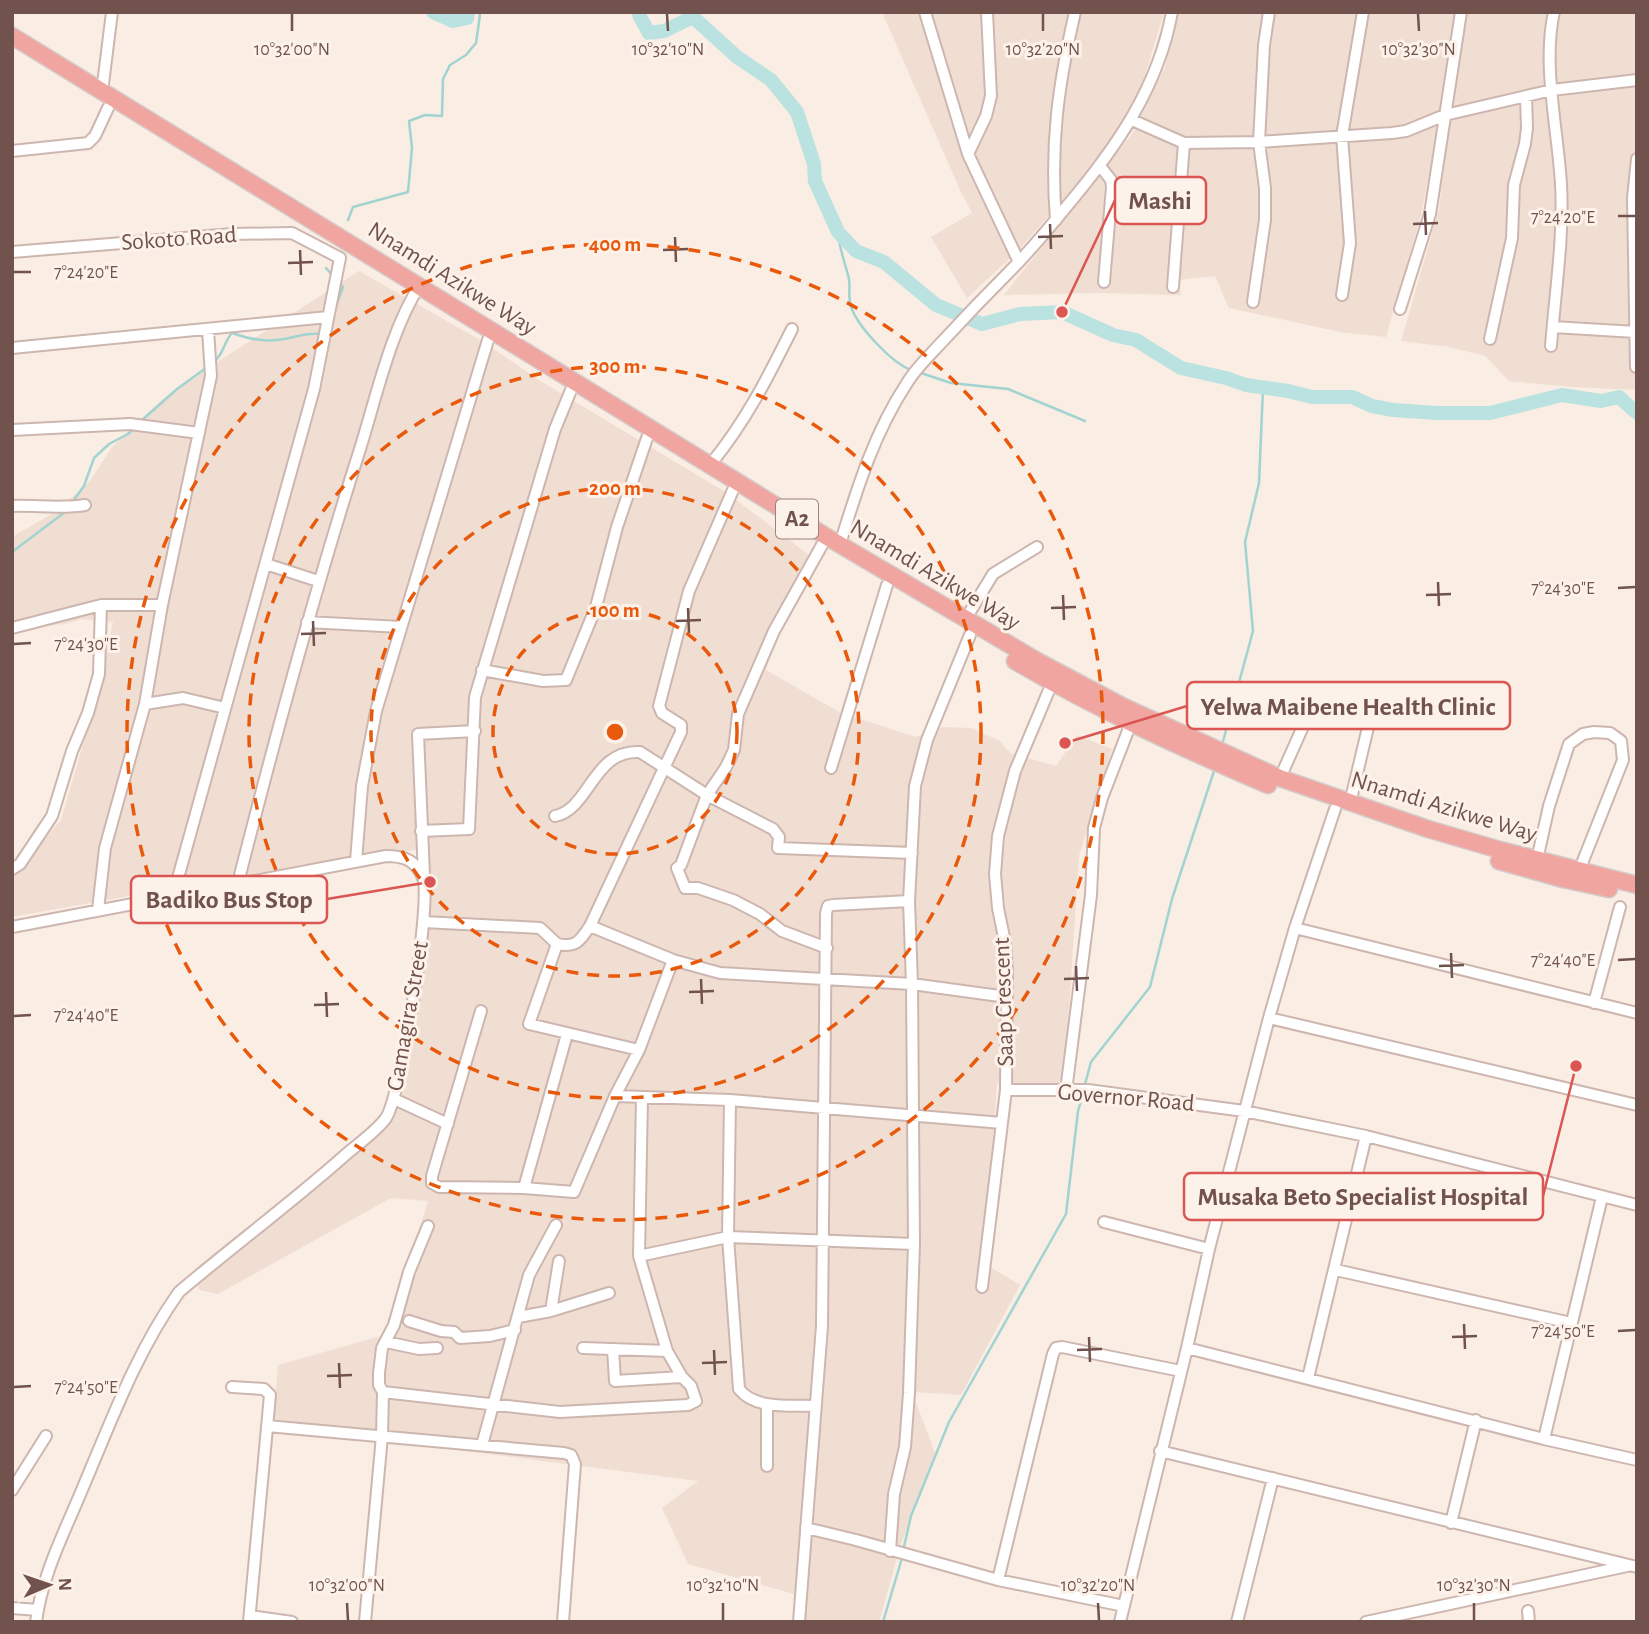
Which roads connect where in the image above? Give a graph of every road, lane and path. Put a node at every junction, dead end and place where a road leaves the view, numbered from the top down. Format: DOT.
graph roads {
  1 [pos="112,12"];
  2 [pos="925,12"];
  3 [pos="987,12"];
  4 [pos="1075,12"];
  5 [pos="1172,12"];
  6 [pos="1269,12"];
  7 [pos="1363,12"];
  8 [pos="1461,12"];
  9 [pos="1555,12"];
  10 [pos="12,36"];
  11 [pos="12,49"];
  12 [pos="1637,80"];
  13 [pos="1552,90"];
  14 [pos="102,92"];
  15 [pos="1526,96"];
  16 [pos="108,108"];
  17 [pos="1445,115"];
  18 [pos="1132,120"];
  19 [pos="1342,136"];
  20 [pos="1259,142"];
  21 [pos="1184,143"];
  22 [pos="12,151"];
  23 [pos="968,154"];
  24 [pos="1637,159"];
  25 [pos="1100,166"];
  26 [pos="1635,198"];
  27 [pos="1056,220"];
  28 [pos="12,251"];
  29 [pos="1635,251"];
  30 [pos="1019,262"];
  31 [pos="1104,282"];
  32 [pos="1173,287"];
  33 [pos="417,290"];
  34 [pos="1342,295"];
  35 [pos="1636,299"];
  36 [pos="1253,302"];
  37 [pos="1400,309"];
  38 [pos="328,317"];
  39 [pos="1553,327"];
  40 [pos="208,329"];
  41 [pos="792,329"];
  42 [pos="1636,332"];
  43 [pos="1490,339"];
  44 [pos="488,340"];
  45 [pos="1551,346"];
  46 [pos="12,348"];
  47 [pos="1636,367"];
  48 [pos="571,390"];
  49 [pos="12,430"];
  50 [pos="199,433"];
  51 [pos="647,438"];
  52 [pos="710,465"];
  53 [pos="733,490"];
  54 [pos="85,505"];
  55 [pos="12,506"];
  56 [pos="840,544"];
  57 [pos="822,545"];
  58 [pos="1037,547"];
  59 [pos="266,564"];
  60 [pos="318,581"];
  61 [pos="887,585"];
  62 [pos="101,605"];
  63 [pos="162,605"];
  64 [pos="307,622"];
  65 [pos="401,627"];
  66 [pos="967,627"];
  67 [pos="12,628"];
  68 [pos="482,670"];
  69 [pos="1052,683"];
  70 [pos="1317,695"];
  71 [pos="145,704"];
  72 [pos="225,708"];
  73 [pos="1370,719"];
  74 [pos="1131,723"];
  75 [pos="475,731"];
  76 [pos="663,767"];
  77 [pos="831,768"];
  78 [pos="1280,778"];
  79 [pos="707,795"];
  80 [pos="1341,804"];
  81 [pos="555,816"];
  82 [pos="421,831"];
  83 [pos="912,853"];
  84 [pos="1537,860"];
  85 [pos="356,861"];
  86 [pos="12,869"];
  87 [pos="1579,871"];
  88 [pos="239,883"];
  89 [pos="425,885"];
  90 [pos="1637,885"];
  91 [pos="1637,895"];
  92 [pos="173,896"];
  93 [pos="909,901"];
  94 [pos="1620,907"];
  95 [pos="98,910"];
  96 [pos="424,922"];
  97 [pos="590,926"];
  98 [pos="12,927"];
  99 [pos="1295,928"];
  100 [pos="557,944"];
  101 [pos="827,948"];
  102 [pos="673,960"];
  103 [pos="825,979"];
  104 [pos="912,984"];
  105 [pos="1007,997"];
  106 [pos="1594,1003"];
  107 [pos="481,1011"];
  108 [pos="1637,1013"];
  109 [pos="1269,1018"];
  110 [pos="567,1034"];
  111 [pos="639,1050"];
  112 [pos="1006,1090"];
  113 [pos="1077,1090"];
  114 [pos="615,1096"];
  115 [pos="394,1098"];
  116 [pos="642,1098"];
  117 [pos="730,1100"];
  118 [pos="1637,1105"];
  119 [pos="822,1108"];
  120 [pos="1244,1111"];
  121 [pos="912,1115"];
  122 [pos="448,1124"];
  123 [pos="1002,1124"];
  124 [pos="1366,1136"];
  125 [pos="524,1188"];
  126 [pos="1602,1197"];
  127 [pos="1637,1205"];
  128 [pos="1104,1222"];
  129 [pos="556,1225"];
  130 [pos="428,1226"];
  131 [pos="728,1237"];
  132 [pos="822,1239"];
  133 [pos="914,1244"];
  134 [pos="1209,1248"];
  135 [pos="639,1256"];
  136 [pos="559,1261"];
  137 [pos="1336,1270"];
  138 [pos="982,1287"];
  139 [pos="609,1293"];
  140 [pos="551,1311"];
  141 [pos="518,1317"];
  142 [pos="409,1321"];
  143 [pos="1571,1323"];
  144 [pos="514,1330"];
  145 [pos="386,1342"];
  146 [pos="437,1348"];
  147 [pos="583,1348"];
  148 [pos="1187,1348"];
  149 [pos="614,1349"];
  150 [pos="667,1351"];
  151 [pos="1181,1371"];
  152 [pos="682,1377"];
  153 [pos="1308,1378"];
  154 [pos="232,1387"];
  155 [pos="383,1392"];
  156 [pos="493,1404"];
  157 [pos="767,1404"];
  158 [pos="815,1406"];
  159 [pos="1476,1420"];
  160 [pos="267,1426"];
  161 [pos="46,1436"];
  162 [pos="382,1436"];
  163 [pos="1544,1439"];
  164 [pos="482,1445"];
  165 [pos="1160,1451"];
  166 [pos="1636,1456"];
  167 [pos="767,1466"];
  168 [pos="1273,1478"];
  169 [pos="12,1490"];
  170 [pos="1451,1522"];
  171 [pos="806,1528"];
  172 [pos="897,1552"];
  173 [pos="1633,1567"];
  174 [pos="998,1580"];
  175 [pos="1124,1606"];
  176 [pos="12,1608"];
  177 [pos="37,1616"];
  178 [pos="250,1619"];
  179 [pos="292,1622"];
  180 [pos="365,1622"];
  181 [pos="563,1622"];
  182 [pos="800,1622"];
  183 [pos="1120,1622"];
  184 [pos="1237,1622"];
  185 [pos="1366,1622"];
  1 -- 14 [label="street"];
  2 -- 23 [label="street"];
  3 -- 23 [label="street"];
  4 -- 27 [label="street"];
  5 -- 18 [label="street"];
  6 -- 20 [label="street"];
  7 -- 19 [label="street"];
  8 -- 17 [label="street"];
  9 -- 13 [label="street"];
  10 -- 14 [label="highway, Nnamdi Azikwe Way / A2"];
  11 -- 16 [label="highway, Nnamdi Azikwe Way / A2"];
  12 -- 13 [label="street"];
  13 -- 15 [label="street"];
  13 -- 39 [label="street"];
  14 -- 33 [label="highway, Nnamdi Azikwe Way / A2"];
  15 -- 17 [label="street"];
  15 -- 43 [label="street"];
  16 -- 22 [label="street"];
  16 -- 33 [label="highway, Nnamdi Azikwe Way / A2"];
  17 -- 19 [label="street"];
  17 -- 37 [label="street"];
  18 -- 21 [label="street"];
  18 -- 25 [label="street"];
  19 -- 20 [label="street"];
  19 -- 34 [label="street"];
  20 -- 21 [label="street"];
  20 -- 36 [label="street"];
  21 -- 32 [label="street"];
  23 -- 30 [label="street"];
  24 -- 26 [label="street"];
  25 -- 27 [label="street"];
  25 -- 31 [label="street"];
  26 -- 29 [label="street"];
  27 -- 30 [label="street"];
  28 -- 38 [label="street, Sokoto Road"];
  29 -- 35 [label="street"];
  30 -- 56 [label="street"];
  33 -- 44 [label="highway, Nnamdi Azikwe Way / A2"];
  33 -- 52 [label="highway, Nnamdi Azikwe Way / A2"];
  33 -- 60 [label="street"];
  35 -- 42 [label="street"];
  38 -- 40 [label="street"];
  38 -- 59 [label="street"];
  39 -- 42 [label="street"];
  39 -- 45 [label="street"];
  40 -- 46 [label="street"];
  40 -- 50 [label="street"];
  41 -- 52 [label="street"];
  42 -- 47 [label="street"];
  44 -- 48 [label="highway, Nnamdi Azikwe Way / A2"];
  44 -- 65 [label="street"];
  48 -- 51 [label="highway, Nnamdi Azikwe Way / A2"];
  48 -- 68 [label="street"];
  49 -- 50 [label="street"];
  50 -- 63 [label="street"];
  51 -- 53 [label="highway, Nnamdi Azikwe Way / A2"];
  51 -- 68 [label="street"];
  52 -- 56 [label="highway, Nnamdi Azikwe Way / A2"];
  53 -- 57 [label="highway, Nnamdi Azikwe Way / A2"];
  53 -- 76 [label="street"];
  54 -- 55 [label="street"];
  56 -- 66 [label="highway, Nnamdi Azikwe Way / A2"];
  57 -- 61 [label="highway, Nnamdi Azikwe Way / A2"];
  57 -- 79 [label="street"];
  58 -- 66 [label="street"];
  59 -- 60 [label="street"];
  59 -- 72 [label="street"];
  60 -- 64 [label="street"];
  61 -- 66 [label="highway, Nnamdi Azikwe Way / A2"];
  61 -- 77 [label="street"];
  62 -- 63 [label="street"];
  62 -- 67 [label="street"];
  62 -- 86 [label="street"];
  63 -- 71 [label="street"];
  64 -- 65 [label="street"];
  64 -- 88 [label="street"];
  65 -- 85 [label="street"];
  66 -- 69 [label="highway, Nnamdi Azikwe Way / A2"];
  66 -- 78 [label="highway, Nnamdi Azikwe Way / A2"];
  66 -- 83 [label="street"];
  68 -- 75 [label="street"];
  69 -- 74 [label="highway, Nnamdi Azikwe Way / A2"];
  69 -- 105 [label="street, Saap Crescent"];
  70 -- 78 [label="street"];
  71 -- 72 [label="street"];
  71 -- 95 [label="street"];
  72 -- 92 [label="street"];
  73 -- 80 [label="street"];
  74 -- 80 [label="highway, Nnamdi Azikwe Way / A2"];
  74 -- 113 [label="street"];
  75 -- 82 [label="street"];
  75 -- 82 [label="street, Gamagira Street"];
  76 -- 79 [label="street"];
  76 -- 81 [label="street"];
  76 -- 97 [label="street"];
  78 -- 80 [label="highway, Nnamdi Azikwe Way / A2"];
  79 -- 83 [label="street"];
  79 -- 101 [label="street"];
  80 -- 84 [label="highway, Nnamdi Azikwe Way / A2"];
  80 -- 91 [label="highway, Nnamdi Azikwe Way / A2"];
  80 -- 99 [label="street"];
  82 -- 89 [label="street, Gamagira Street"];
  83 -- 93 [label="street"];
  84 -- 87 [label="highway, Nnamdi Azikwe Way / A2"];
  84 -- 87 [label="street"];
  85 -- 88 [label="street"];
  85 -- 89 [label="street"];
  87 -- 90 [label="highway, Nnamdi Azikwe Way / A2"];
  88 -- 92 [label="street"];
  89 -- 96 [label="street, Gamagira Street"];
  92 -- 95 [label="street"];
  93 -- 101 [label="street"];
  93 -- 104 [label="street"];
  94 -- 106 [label="street"];
  95 -- 98 [label="street"];
  96 -- 100 [label="street"];
  96 -- 115 [label="street, Gamagira Street"];
  97 -- 100 [label="street"];
  97 -- 102 [label="street"];
  99 -- 106 [label="street"];
  99 -- 109 [label="street"];
  100 -- 110 [label="street"];
  101 -- 103 [label="street"];
  102 -- 103 [label="street"];
  102 -- 111 [label="street"];
  103 -- 104 [label="street"];
  103 -- 119 [label="street"];
  104 -- 105 [label="street"];
  104 -- 121 [label="street"];
  105 -- 112 [label="street, Saap Crescent"];
  106 -- 108 [label="street"];
  107 -- 122 [label="street"];
  109 -- 118 [label="street"];
  109 -- 120 [label="street"];
  110 -- 111 [label="street"];
  110 -- 125 [label="street"];
  111 -- 114 [label="street"];
  112 -- 113 [label="street, Governor Road"];
  112 -- 123 [label="street, Saap Crescent"];
  113 -- 120 [label="street, Governor Road"];
  114 -- 116 [label="street"];
  114 -- 125 [label="street"];
  115 -- 122 [label="street"];
  115 -- 177 [label="street, Gamagira Street"];
  116 -- 117 [label="street"];
  116 -- 135 [label="street"];
  117 -- 119 [label="street"];
  117 -- 131 [label="street"];
  119 -- 121 [label="street"];
  119 -- 132 [label="street"];
  120 -- 124 [label="street, Governor Road"];
  120 -- 134 [label="street"];
  121 -- 123 [label="street"];
  121 -- 133 [label="street"];
  122 -- 125 [label="street"];
  123 -- 138 [label="street, Saap Crescent"];
  124 -- 126 [label="street, Governor Road"];
  124 -- 137 [label="street"];
  126 -- 127 [label="street, Governor Road"];
  126 -- 143 [label="street"];
  128 -- 134 [label="street"];
  129 -- 141 [label="street"];
  130 -- 145 [label="street"];
  131 -- 132 [label="street"];
  131 -- 135 [label="street"];
  131 -- 157 [label="street"];
  132 -- 133 [label="street"];
  132 -- 158 [label="street"];
  133 -- 172 [label="street"];
  134 -- 148 [label="street"];
  135 -- 150 [label="street"];
  136 -- 140 [label="street"];
  137 -- 143 [label="street"];
  137 -- 153 [label="street"];
  139 -- 140 [label="street"];
  140 -- 141 [label="street"];
  141 -- 144 [label="street"];
  142 -- 144 [label="street"];
  143 -- 163 [label="street"];
  144 -- 156 [label="street"];
  145 -- 146 [label="street"];
  145 -- 155 [label="street"];
  147 -- 149 [label="street"];
  148 -- 151 [label="street"];
  148 -- 153 [label="street"];
  149 -- 150 [label="street"];
  149 -- 152 [label="street"];
  150 -- 152 [label="street"];
  151 -- 165 [label="street"];
  151 -- 174 [label="street"];
  152 -- 156 [label="street"];
  153 -- 159 [label="street"];
  154 -- 160 [label="street"];
  155 -- 156 [label="street"];
  155 -- 162 [label="street"];
  156 -- 164 [label="street"];
  157 -- 158 [label="street"];
  157 -- 167 [label="street"];
  158 -- 171 [label="street"];
  159 -- 163 [label="street"];
  159 -- 170 [label="street"];
  160 -- 162 [label="street"];
  160 -- 178 [label="street"];
  161 -- 169 [label="street"];
  162 -- 164 [label="street"];
  162 -- 180 [label="street"];
  163 -- 166 [label="street"];
  164 -- 181 [label="street"];
  165 -- 168 [label="street"];
  165 -- 175 [label="street"];
  168 -- 170 [label="street"];
  168 -- 184 [label="street"];
  170 -- 173 [label="street"];
  171 -- 172 [label="street"];
  171 -- 182 [label="street"];
  172 -- 174 [label="street"];
  173 -- 185 [label="street"];
  174 -- 175 [label="street"];
  175 -- 183 [label="street"];
  176 -- 177 [label="street"];
  178 -- 179 [label="street"];
}
